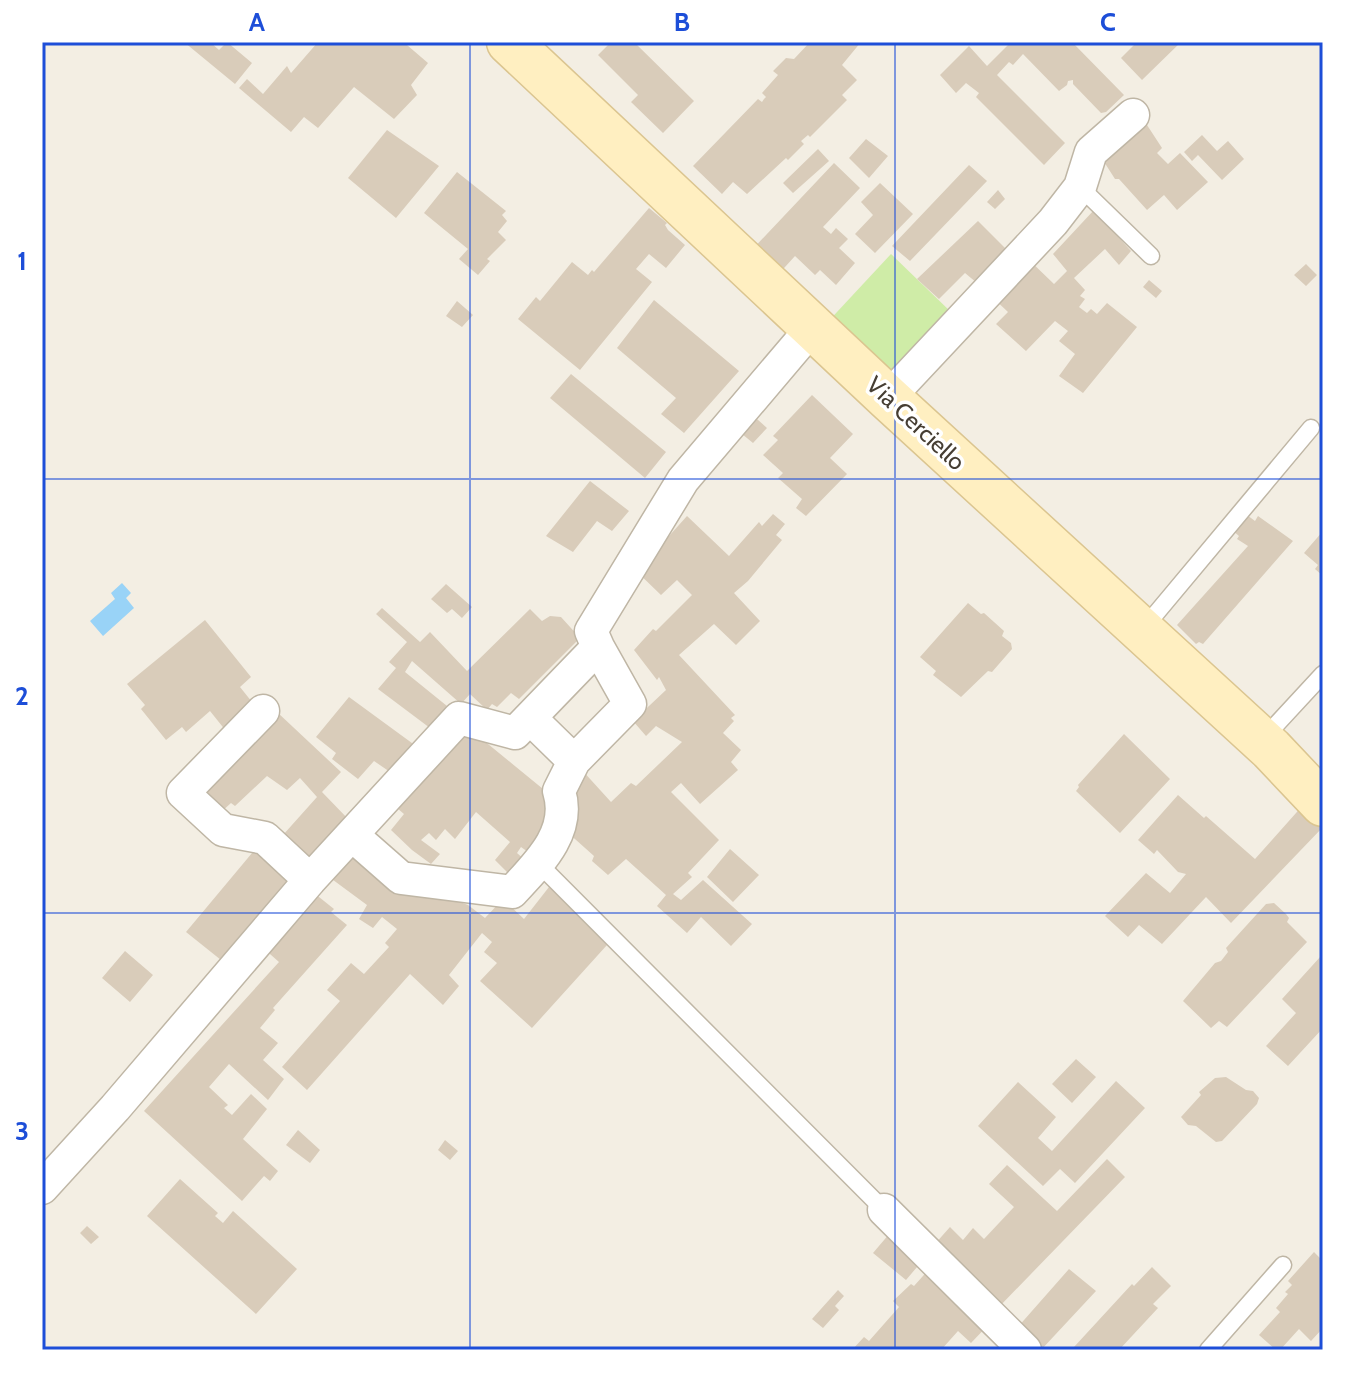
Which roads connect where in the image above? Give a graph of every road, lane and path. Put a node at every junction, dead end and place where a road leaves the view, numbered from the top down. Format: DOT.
graph roads {
  1 [pos="509,42"];
  2 [pos="1133,115"];
  3 [pos="1080,187"];
  4 [pos="1151,256"];
  5 [pos="812,328"];
  6 [pos="888,398"];
  7 [pos="1311,428"];
  8 [pos="1142,631"];
  9 [pos="598,647"];
  10 [pos="1323,674"];
  11 [pos="263,711"];
  12 [pos="530,718"];
  13 [pos="1261,741"];
  14 [pos="574,761"];
  15 [pos="1323,804"];
  16 [pos="352,835"];
  17 [pos="539,864"];
  18 [pos="310,880"];
  19 [pos="42,1188"];
  20 [pos="884,1210"];
  21 [pos="1283,1265"];
  22 [pos="1025,1350"];
  23 [pos="1208,1350"];
  1 -- 5 [label="street, Via Cerciello"];
  2 -- 3 [label="street"];
  3 -- 4 [label="lane"];
  3 -- 6 [label="street"];
  5 -- 6 [label="street, Via Cerciello"];
  5 -- 9 [label="street"];
  6 -- 8 [label="street, Via Cerciello"];
  7 -- 8 [label="lane"];
  8 -- 13 [label="street, Via Cerciello"];
  9 -- 12 [label="street"];
  9 -- 14 [label="street"];
  10 -- 13 [label="lane"];
  11 -- 18 [label="street"];
  12 -- 14 [label="street"];
  12 -- 16 [label="street"];
  13 -- 15 [label="street, Via Cerciello"];
  14 -- 17 [label="street"];
  16 -- 17 [label="street"];
  16 -- 18 [label="street"];
  17 -- 20 [label="lane"];
  18 -- 19 [label="street"];
  20 -- 22 [label="street"];
  21 -- 23 [label="lane"];
}
